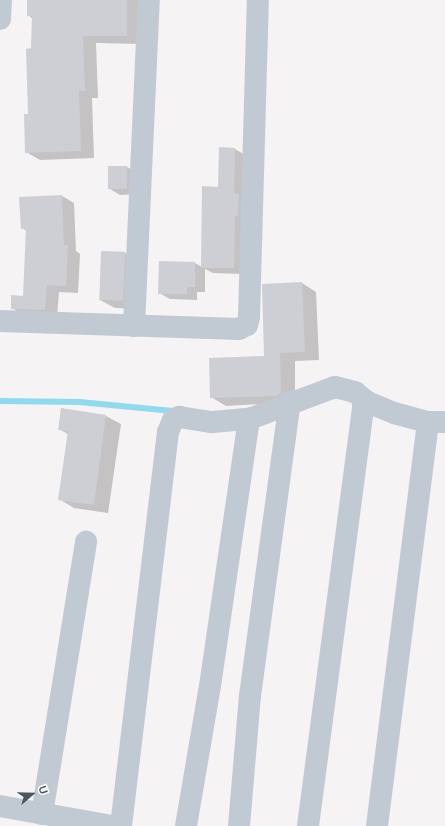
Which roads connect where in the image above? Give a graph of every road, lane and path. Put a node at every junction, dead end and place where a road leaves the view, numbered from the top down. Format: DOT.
graph roads {
  1 [pos="1,0"];
  2 [pos="149,0"];
  3 [pos="258,0"];
  4 [pos="0,19"];
  5 [pos="0,321"];
  6 [pos="134,326"];
  7 [pos="290,402"];
  8 [pos="367,402"];
  9 [pos="249,419"];
  10 [pos="436,422"];
  11 [pos="86,542"];
  12 [pos="0,806"];
  13 [pos="51,819"];
  14 [pos="112,826"];
  15 [pos="121,826"];
  16 [pos="186,826"];
  17 [pos="239,826"];
  18 [pos="308,826"];
  19 [pos="377,826"];
  1 -- 4 [label="street"];
  2 -- 6 [label="street"];
  3 -- 6 [label="street"];
  5 -- 6 [label="street"];
  7 -- 8 [label="street"];
  7 -- 9 [label="street"];
  7 -- 17 [label="street"];
  8 -- 10 [label="street"];
  8 -- 18 [label="street"];
  9 -- 15 [label="street"];
  9 -- 16 [label="street"];
  10 -- 19 [label="street"];
  11 -- 13 [label="street"];
  12 -- 13 [label="street"];
  13 -- 14 [label="street"];
}
